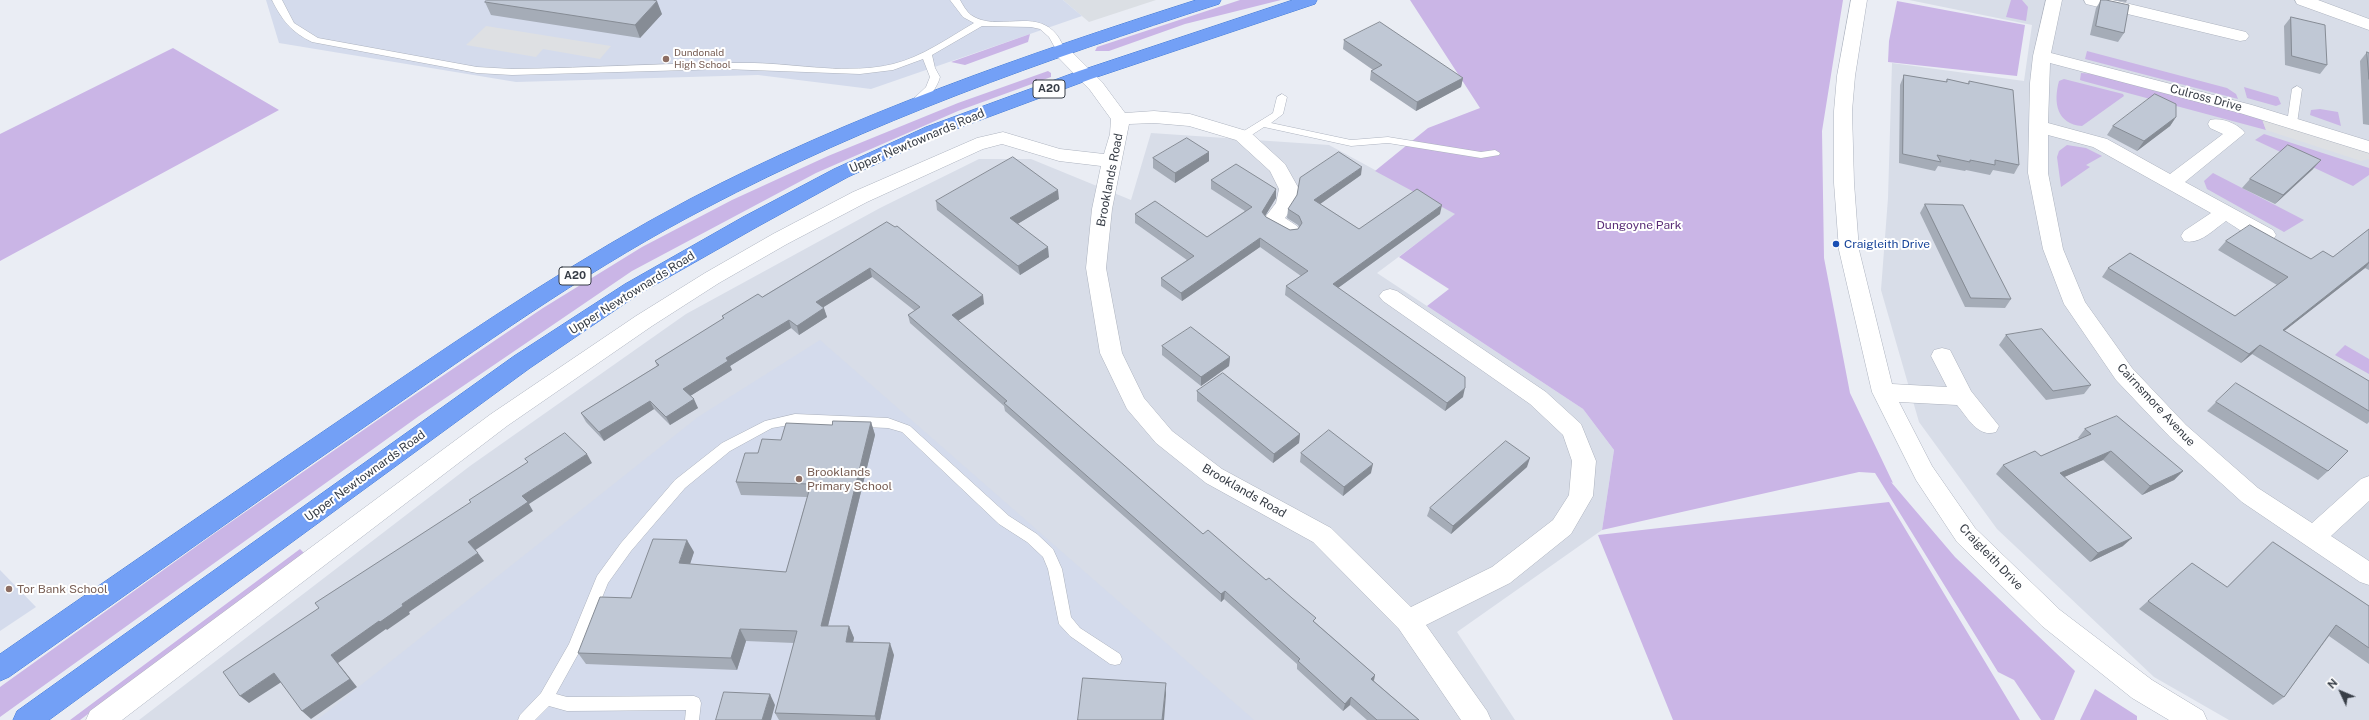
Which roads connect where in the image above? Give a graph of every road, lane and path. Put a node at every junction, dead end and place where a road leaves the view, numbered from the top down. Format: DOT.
graph roads {
  1 [pos="277,0"];
  2 [pos="955,0"];
  3 [pos="1213,0"];
  4 [pos="1309,0"];
  5 [pos="1859,0"];
  6 [pos="2054,0"];
  7 [pos="2092,0"];
  8 [pos="2303,0"];
  9 [pos="981,23"];
  10 [pos="2368,23"];
  11 [pos="2240,36"];
  12 [pos="1061,51"];
  13 [pos="927,55"];
  14 [pos="2042,56"];
  15 [pos="1085,75"];
  16 [pos="2297,89"];
  17 [pos="1282,97"];
  18 [pos="909,107"];
  19 [pos="1120,119"];
  20 [pos="2292,123"];
  21 [pos="1264,124"];
  22 [pos="2217,124"];
  23 [pos="2038,126"];
  24 [pos="1243,136"];
  25 [pos="2369,147"];
  26 [pos="1495,153"];
  27 [pos="1111,161"];
  28 [pos="2170,183"];
  29 [pos="2224,212"];
  30 [pos="1290,231"];
  31 [pos="2266,235"];
  32 [pos="2191,236"];
  33 [pos="1390,296"];
  34 [pos="1942,356"];
  35 [pos="1883,392"];
  36 [pos="1963,397"];
  37 [pos="1988,426"];
  38 [pos="2369,486"];
  39 [pos="2312,538"];
  40 [pos="2369,574"];
  41 [pos="1408,621"];
  42 [pos="1115,659"];
  43 [pos="0,669"];
  44 [pos="546,698"];
  45 [pos="27,720"];
  46 [pos="100,720"];
  47 [pos="525,720"];
  48 [pos="692,720"];
  49 [pos="1478,720"];
  50 [pos="2193,720"];
  1 -- 13 [label="lane"];
  2 -- 9 [label="lane"];
  3 -- 12 [label="highway, A20"];
  4 -- 15 [label="highway, Upper Newtownards Road / A20"];
  5 -- 35 [label="street, Craigleith Drive"];
  6 -- 14 [label="street, Cairnsmore Avenue"];
  7 -- 11 [label="street"];
  8 -- 10 [label="street"];
  9 -- 12 [label="lane"];
  9 -- 13 [label="lane"];
  12 -- 15 [label="street, Brooklands Road"];
  12 -- 18 [label="highway, A20"];
  13 -- 18 [label="lane"];
  14 -- 20 [label="street, Culross Drive"];
  14 -- 23 [label="street, Cairnsmore Avenue"];
  15 -- 19 [label="street, Brooklands Road"];
  15 -- 45 [label="highway, Upper Newtownards Road / A20"];
  16 -- 20 [label="lane"];
  17 -- 21 [label="lane"];
  18 -- 43 [label="highway, A20"];
  19 -- 24 [label="street"];
  19 -- 27 [label="street, Brooklands Road"];
  20 -- 25 [label="street, Culross Drive"];
  21 -- 24 [label="lane"];
  21 -- 26 [label="lane"];
  22 -- 28 [label="street"];
  23 -- 28 [label="street"];
  23 -- 39 [label="street, Cairnsmore Avenue"];
  24 -- 30 [label="street"];
  27 -- 41 [label="street, Brooklands Road"];
  27 -- 46 [label="street"];
  28 -- 29 [label="street"];
  29 -- 31 [label="street"];
  29 -- 32 [label="street"];
  33 -- 41 [label="street"];
  34 -- 36 [label="street"];
  35 -- 36 [label="street"];
  35 -- 50 [label="street, Craigleith Drive"];
  36 -- 37 [label="street"];
  38 -- 39 [label="street"];
  39 -- 40 [label="street, Cairnsmore Avenue"];
  41 -- 49 [label="street, Brooklands Road"];
  42 -- 44 [label="lane"];
  44 -- 47 [label="lane"];
  44 -- 48 [label="lane"];
}
